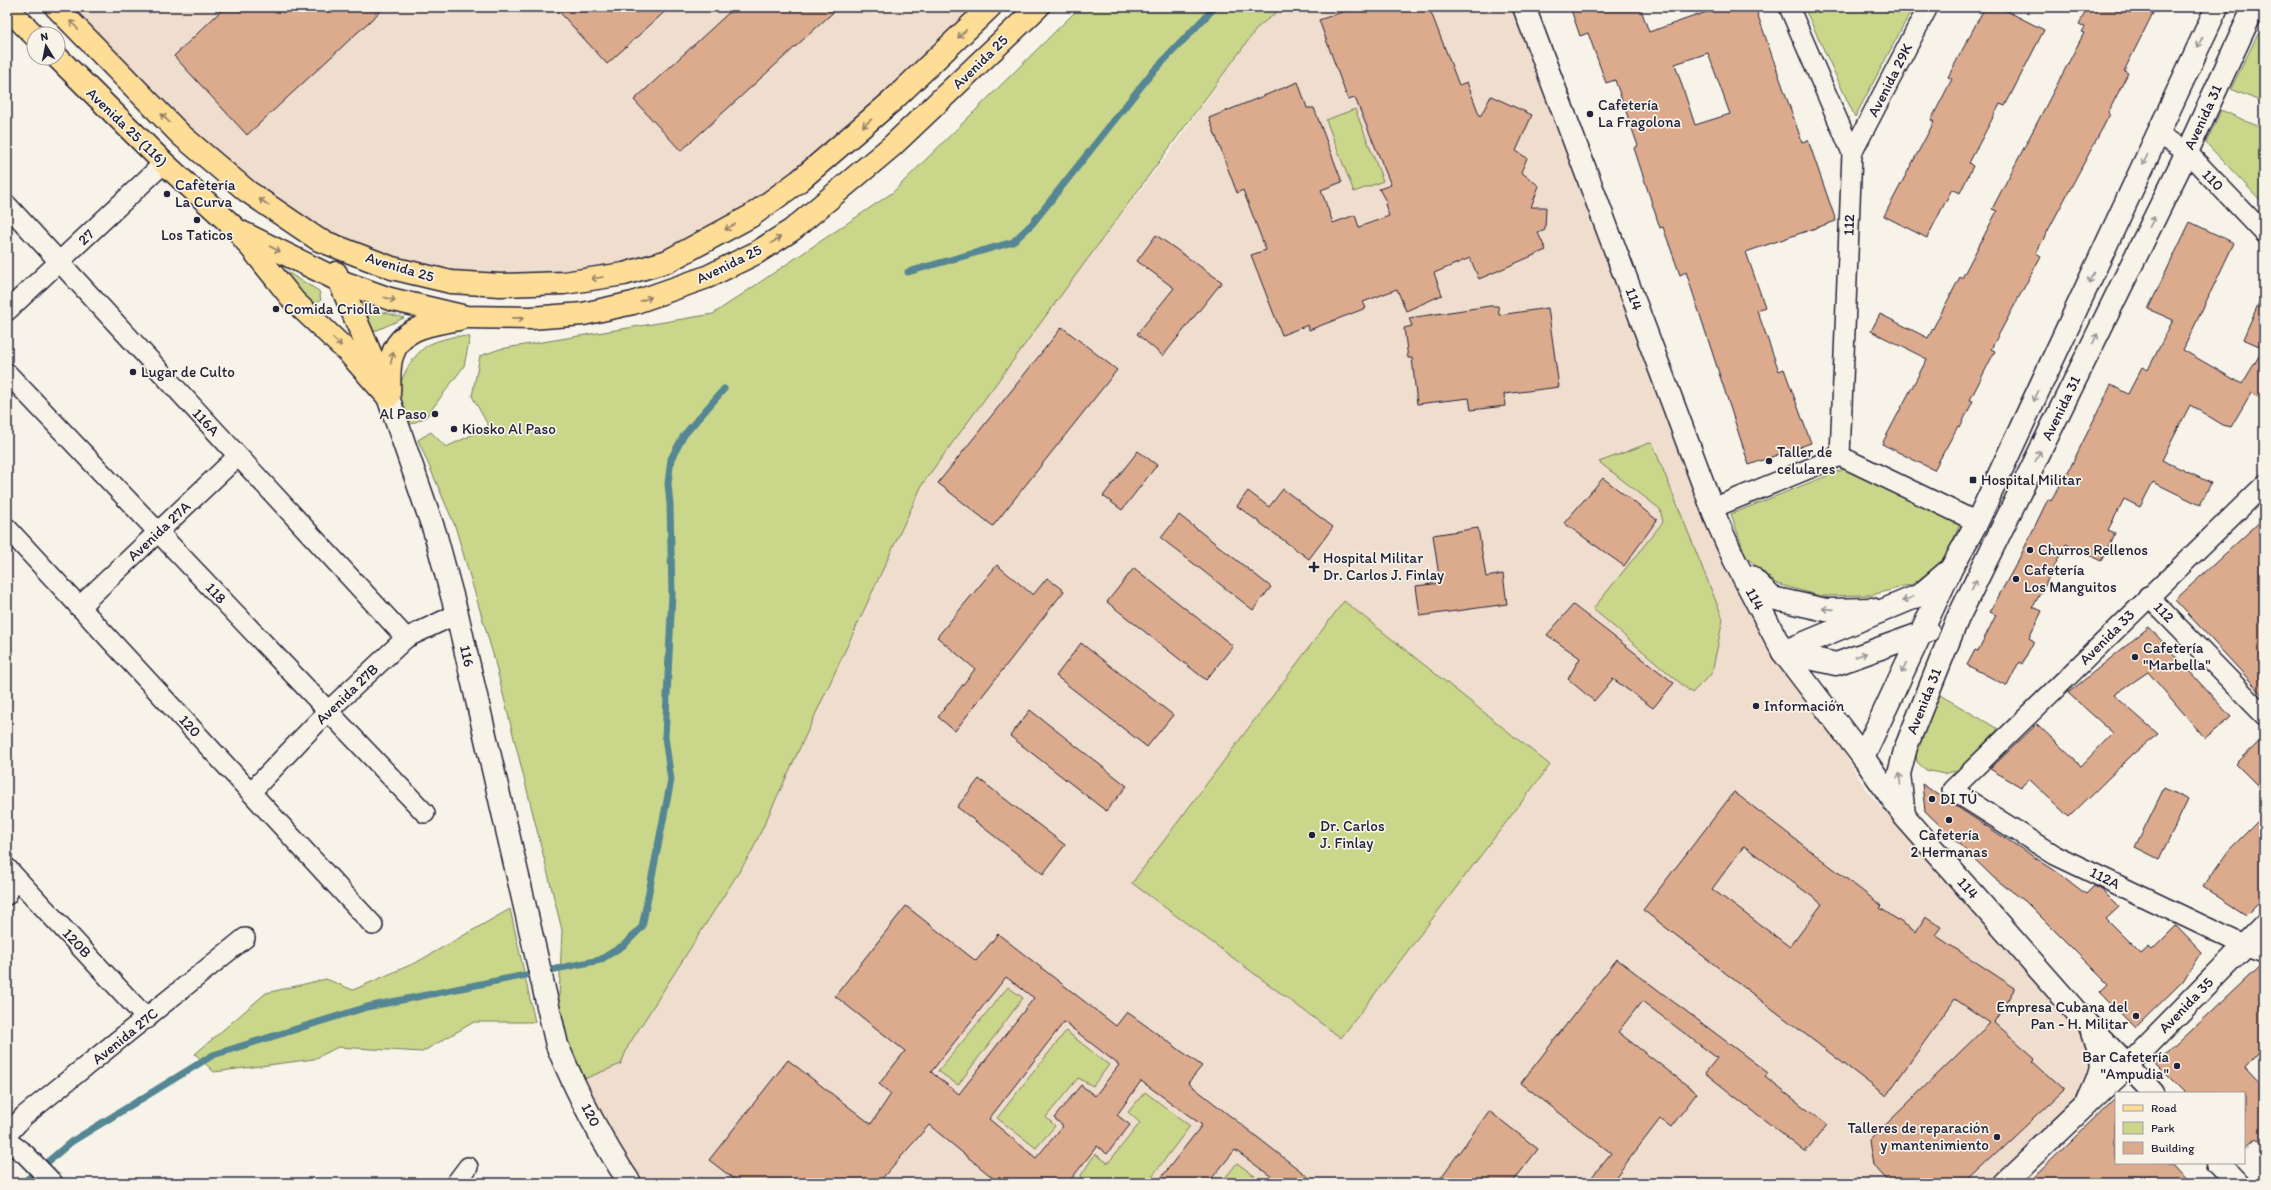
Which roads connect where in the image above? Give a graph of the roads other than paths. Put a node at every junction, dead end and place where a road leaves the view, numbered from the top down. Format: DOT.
graph roads {
  1 [pos="56,7"];
  2 [pos="990,7"];
  3 [pos="1038,7"];
  4 [pos="1524,7"];
  5 [pos="1789,7"];
  6 [pos="1928,7"];
  7 [pos="2217,7"];
  8 [pos="2254,7"];
  9 [pos="7,8"];
  10 [pos="26,27"];
  11 [pos="66,66"];
  12 [pos="2158,134"];
  13 [pos="2187,152"];
  14 [pos="1852,153"];
  15 [pos="164,163"];
  16 [pos="7,205"];
  17 [pos="237,230"];
  18 [pos="2264,233"];
  19 [pos="319,240"];
  20 [pos="59,262"];
  21 [pos="340,281"];
  22 [pos="348,302"];
  23 [pos="7,312"];
  24 [pos="311,317"];
  25 [pos="466,317"];
  26 [pos="7,373"];
  27 [pos="388,397"];
  28 [pos="238,456"];
  29 [pos="1840,456"];
  30 [pos="2264,484"];
  31 [pos="1713,508"];
  32 [pos="1977,522"];
  33 [pos="7,528"];
  34 [pos="159,532"];
  35 [pos="1734,559"];
  36 [pos="1951,569"];
  37 [pos="2148,596"];
  38 [pos="79,606"];
  39 [pos="1881,610"];
  40 [pos="457,614"];
  41 [pos="1957,620"];
  42 [pos="1920,634"];
  43 [pos="406,638"];
  44 [pos="1783,652"];
  45 [pos="1836,664"];
  46 [pos="1813,692"];
  47 [pos="328,711"];
  48 [pos="2264,715"];
  49 [pos="1863,757"];
  50 [pos="1952,790"];
  51 [pos="251,792"];
  52 [pos="425,813"];
  53 [pos="1905,817"];
  54 [pos="11,872"];
  55 [pos="7,895"];
  56 [pos="373,925"];
  57 [pos="2264,926"];
  58 [pos="244,938"];
  59 [pos="2254,949"];
  60 [pos="147,1019"];
  61 [pos="2088,1024"];
  62 [pos="557,1045"];
  63 [pos="2127,1066"];
  64 [pos="2152,1092"];
  65 [pos="2086,1104"];
  66 [pos="7,1135"];
  67 [pos="7,1141"];
  68 [pos="2220,1164"];
  69 [pos="468,1167"];
  70 [pos="53,1183"];
  71 [pos="456,1183"];
  72 [pos="630,1183"];
  73 [pos="2004,1183"];
  74 [pos="2238,1183"];
  19 -- 1 [label="main road, one-way"];
  2 -- 19 [label="main road, Avenida 25, one-way"];
  25 -- 3 [label="main road, Avenida 25, one-way"];
  4 -- 31 [label="main road, 114"];
  5 -- 14 [label="street, 112"];
  6 -- 14 [label="street, Avenida 29K"];
  7 -- 12 [label="main road, Avenida 31, one-way"];
  8 -- 13 [label="main road, Avenida 31"];
  9 -- 10 [label="main road"];
  11 -- 15 [label="main road, Avenida 25 (116)"];
  12 -- 13 [label="street, 110"];
  12 -- 32 [label="main road, Avenida 31, one-way"];
  13 -- 18 [label="street, 110"];
  41 -- 13 [label="main road, Avenida 31, one-way"];
  14 -- 29 [label="street, 112"];
  15 -- 17 [label="main road, Avenida 25 (116)"];
  15 -- 20 [label="street, 27"];
  16 -- 20 [label="street, 116A"];
  17 -- 21 [label="main road, Avenida 25 (116), one-way"];
  17 -- 24 [label="main road"];
  19 -- 21 [label="main road"];
  20 -- 23 [label="street, 27"];
  20 -- 28 [label="street, 116A"];
  21 -- 22 [label="main road"];
  21 -- 25 [label="main road, Avenida 25, one-way"];
  22 -- 24 [label="main road"];
  22 -- 27 [label="main road"];
  24 -- 27 [label="main road, one-way"];
  27 -- 25 [label="main road, one-way"];
  26 -- 34 [label="street, 118"];
  27 -- 40 [label="main road, 116"];
  28 -- 34 [label="street, Avenida 27A"];
  28 -- 43 [label="street, 116A"];
  29 -- 31 [label="street"];
  29 -- 32 [label="street"];
  30 -- 37 [label="street, Avenida 33"];
  31 -- 35 [label="main road, 114"];
  32 -- 36 [label="main road, Avenida 31"];
  33 -- 38 [label="street, 120"];
  34 -- 38 [label="street, Avenida 27A"];
  34 -- 47 [label="street, 118"];
  39 -- 35 [label="main road, one-way"];
  35 -- 44 [label="main road, 114"];
  36 -- 39 [label="main road, one-way"];
  36 -- 42 [label="main road, Avenida 31"];
  37 -- 48 [label="street, 112"];
  37 -- 50 [label="street, Avenida 33"];
  38 -- 51 [label="street, 120"];
  39 -- 44 [label="main road"];
  40 -- 43 [label="street, Avenida 27B"];
  40 -- 62 [label="main road, 116"];
  41 -- 42 [label="main road"];
  53 -- 41 [label="main road, Avenida 31, one-way"];
  45 -- 42 [label="main road, one-way"];
  42 -- 49 [label="main road, Avenida 31, one-way"];
  43 -- 47 [label="street, Avenida 27B"];
  44 -- 45 [label="main road"];
  44 -- 46 [label="main road, 114"];
  45 -- 46 [label="main road"];
  46 -- 49 [label="main road, 114"];
  47 -- 51 [label="street, Avenida 27B"];
  47 -- 52 [label="street, 118"];
  49 -- 53 [label="main road, 114"];
  50 -- 59 [label="street, 112A"];
  51 -- 56 [label="street, 120"];
  53 -- 61 [label="main road, 114"];
  54 -- 55 [label="street"];
  54 -- 60 [label="street, 120B"];
  57 -- 59 [label="main road, Avenida 35"];
  58 -- 60 [label="street, Avenida 27C"];
  59 -- 63 [label="main road, Avenida 35"];
  60 -- 66 [label="street, Avenida 27C"];
  61 -- 63 [label="main road, 114"];
  61 -- 65 [label="main road"];
  62 -- 72 [label="main road, 120"];
  63 -- 64 [label="main road, 114"];
  63 -- 65 [label="main road, Avenida 35"];
  65 -- 73 [label="main road, Avenida 35"];
  67 -- 70 [label="street"];
  68 -- 74 [label="main road"];
  69 -- 71 [label="street"];
}
